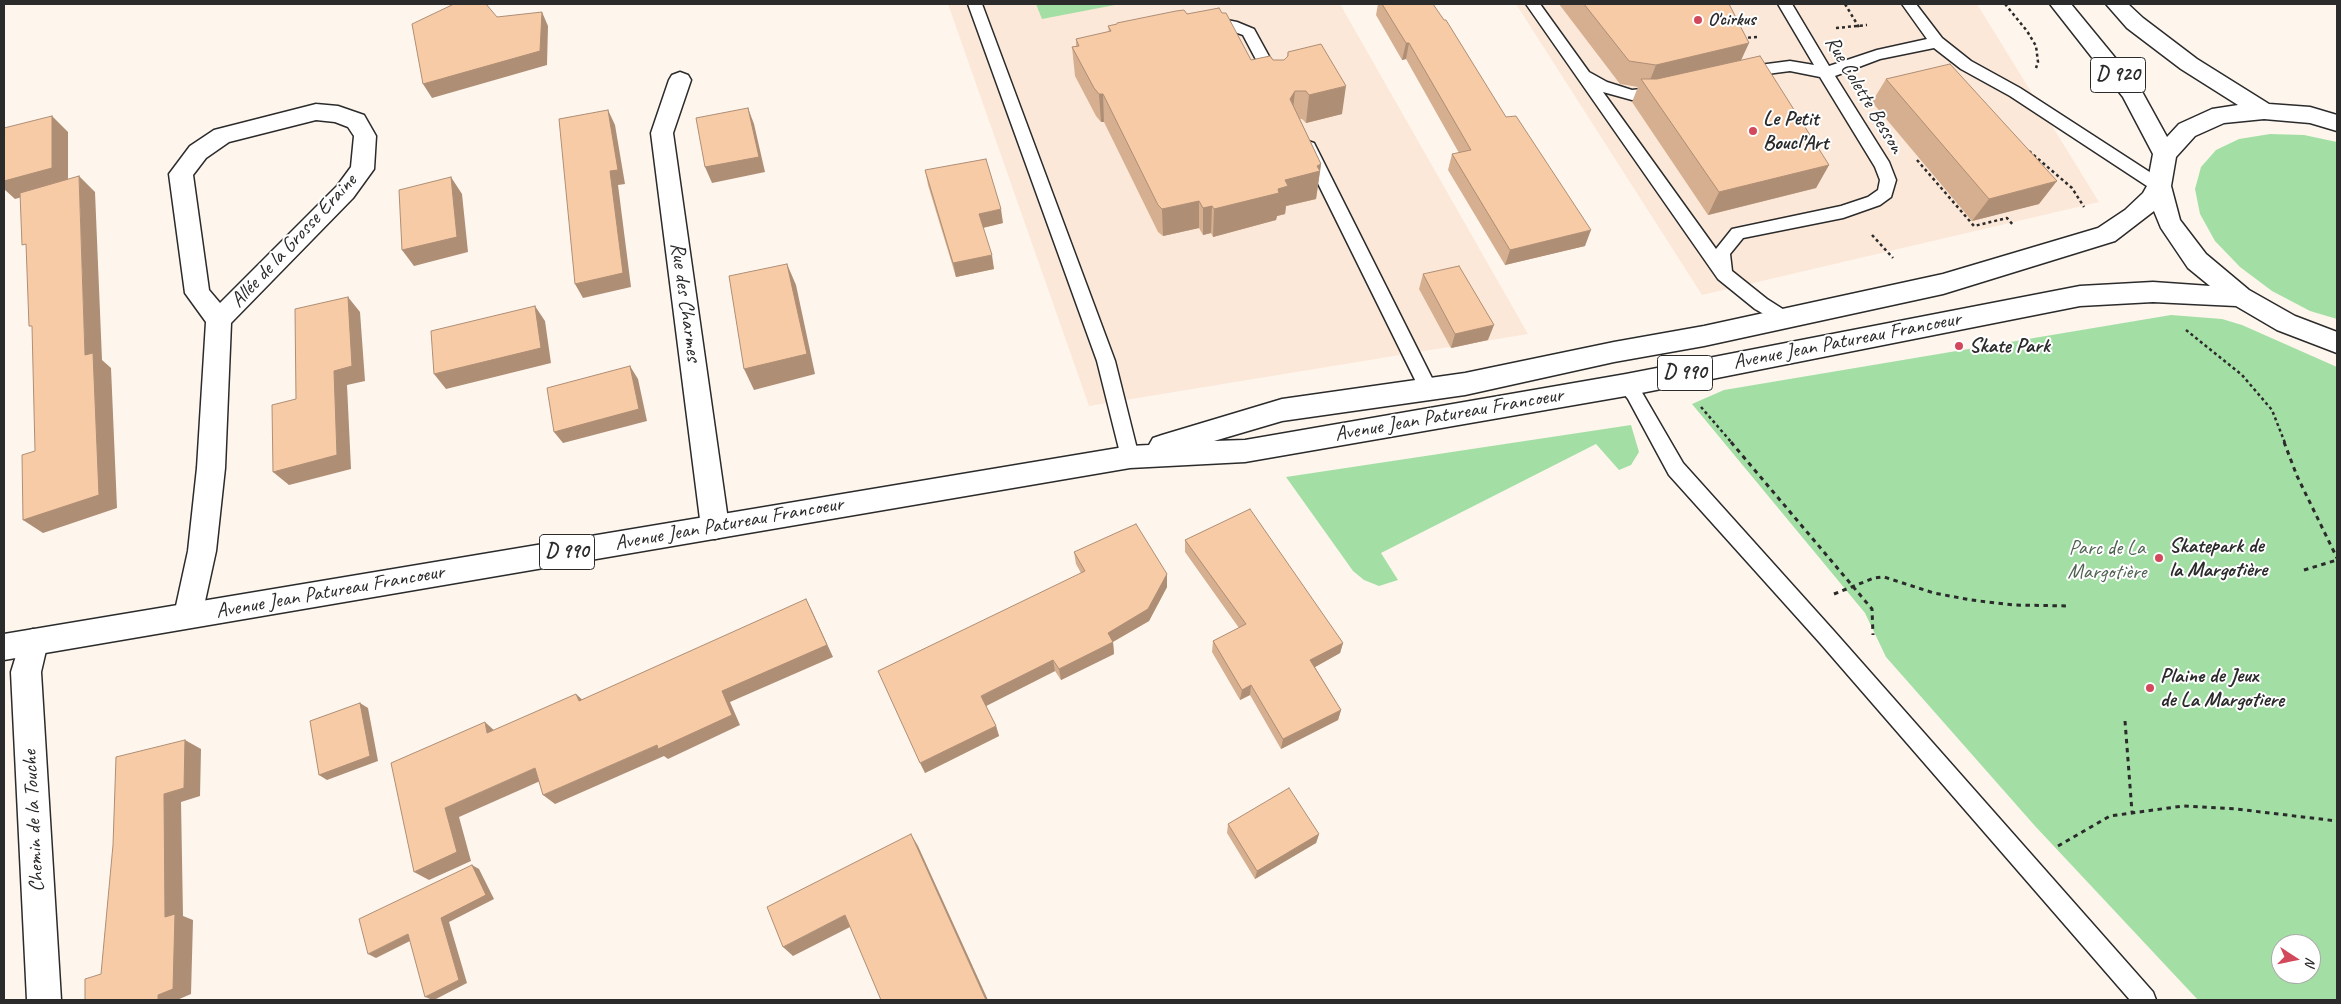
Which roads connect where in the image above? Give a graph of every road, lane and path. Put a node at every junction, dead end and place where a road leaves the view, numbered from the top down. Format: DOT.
graph roads {
  1 [pos="975,4"];
  2 [pos="1533,4"];
  3 [pos="1785,4"];
  4 [pos="1909,4"];
  5 [pos="2060,4"];
  6 [pos="2116,4"];
  7 [pos="1188,30"];
  8 [pos="1938,42"];
  9 [pos="1826,73"];
  10 [pos="1582,74"];
  11 [pos="1733,74"];
  12 [pos="680,80"];
  13 [pos="1276,83"];
  14 [pos="1676,88"];
  15 [pos="2264,110"];
  16 [pos="2337,123"];
  17 [pos="1302,134"];
  18 [pos="2165,154"];
  19 [pos="1915,158"];
  20 [pos="2159,186"];
  21 [pos="1843,212"];
  22 [pos="2017,229"];
  23 [pos="1895,260"];
  24 [pos="1724,274"];
  25 [pos="2240,297"];
  26 [pos="1783,318"];
  27 [pos="219,320"];
  28 [pos="2180,325"];
  29 [pos="2337,343"];
  30 [pos="1626,385"];
  31 [pos="1429,390"];
  32 [pos="1130,457"];
  33 [pos="715,527"];
  34 [pos="2337,559"];
  35 [pos="2304,570"];
  36 [pos="2069,606"];
  37 [pos="1801,607"];
  38 [pos="188,615"];
  39 [pos="18,644"];
  40 [pos="2125,721"];
  41 [pos="2132,812"];
  42 [pos="2337,821"];
  43 [pos="2026,864"];
  44 [pos="44,1000"];
  45 [pos="2145,1000"];
  1 -- 32 [label="lane"];
  2 -- 10 [label="lane"];
  3 -- 9 [label="lane, Rue Colette Besson"];
  4 -- 8 [label="lane"];
  5 -- 18 [label="main road, D 920"];
  6 -- 15 [label="main road, D 920"];
  7 -- 13 [label="lane"];
  8 -- 9 [label="lane"];
  8 -- 20 [label="lane"];
  9 -- 11 [label="lane"];
  9 -- 21 [label="lane, Rue Colette Besson"];
  10 -- 14 [label="lane"];
  10 -- 24 [label="lane"];
  12 -- 33 [label="main road, Rue des Charmes"];
  15 -- 16 [label="main road"];
  15 -- 18 [label="main road"];
  17 -- 31 [label="lane"];
  18 -- 20 [label="main road"];
  19 -- 22 [label="path"];
  20 -- 25 [label="main road"];
  20 -- 26 [label="main road, Avenue Jean Patureau Francoeur"];
  21 -- 23 [label="path"];
  21 -- 24 [label="lane, Rue Colette Besson"];
  24 -- 26 [label="lane"];
  25 -- 29 [label="main road"];
  25 -- 30 [label="main road, Avenue Jean Patureau Francoeur / D 990"];
  26 -- 31 [label="main road, Avenue Jean Patureau Francoeur"];
  27 -- 27 [label="main road, Allée de la Grosse Eraine"];
  27 -- 38 [label="main road, Allée de la Grosse Eraine"];
  28 -- 34 [label="path"];
  30 -- 32 [label="main road, Avenue Jean Patureau Francoeur / D 990"];
  30 -- 37 [label="lane"];
  31 -- 32 [label="main road, Avenue Jean Patureau Francoeur"];
  32 -- 33 [label="main road, Avenue Jean Patureau Francoeur / D 990"];
  33 -- 38 [label="main road, Avenue Jean Patureau Francoeur / D 990"];
  34 -- 35 [label="path"];
  36 -- 37 [label="path"];
  37 -- 43 [label="lane"];
  38 -- 39 [label="main road, Avenue Jean Patureau Francoeur / D 990"];
  39 -- 44 [label="main road, Chemin de la Touche"];
  40 -- 41 [label="path"];
  41 -- 42 [label="path"];
  41 -- 43 [label="path"];
  43 -- 45 [label="lane"];
}
